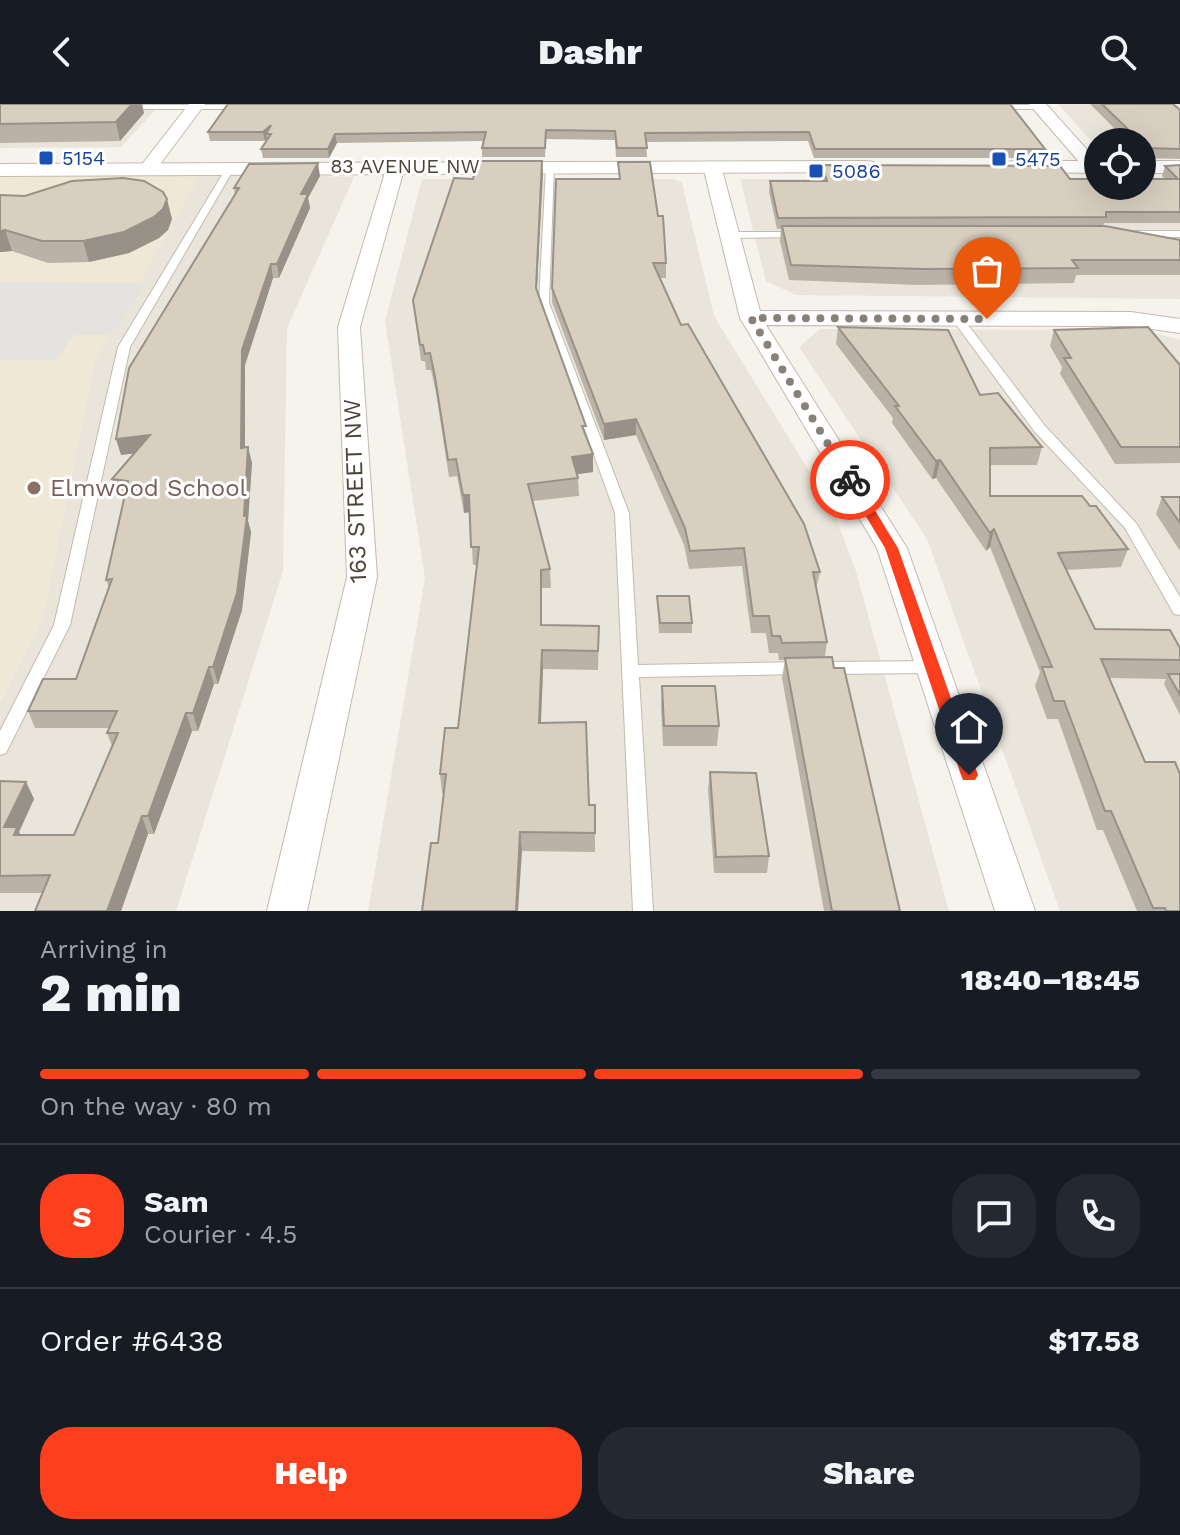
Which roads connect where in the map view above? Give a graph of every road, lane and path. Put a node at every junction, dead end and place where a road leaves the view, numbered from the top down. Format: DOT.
graph roads {
  1 [pos="196,105"];
  2 [pos="1038,106"];
  3 [pos="116,107"];
  4 [pos="259,107"];
  5 [pos="992,107"];
  6 [pos="1084,154"];
  7 [pos="396,166"];
  8 [pos="550,166"];
  9 [pos="712,166"];
  10 [pos="149,167"];
  11 [pos="231,167"];
  12 [pos="887,167"];
  13 [pos="998,167"];
  14 [pos="1084,167"];
  15 [pos="1156,167"];
  16 [pos="1180,167"];
  17 [pos="0,170"];
  18 [pos="1118,234"];
  19 [pos="1180,234"];
  20 [pos="730,235"];
  21 [pos="807,235"];
  22 [pos="751,318"];
  23 [pos="958,319"];
  24 [pos="1180,326"];
  25 [pos="1180,610"];
  26 [pos="932,667"];
  27 [pos="631,671"];
  28 [pos="0,748"];
  29 [pos="287,911"];
  30 [pos="643,911"];
  31 [pos="1015,911"];
  1 -- 3 [label="lane"];
  1 -- 4 [label="lane"];
  1 -- 10 [label="street"];
  2 -- 5 [label="lane"];
  2 -- 6 [label="street"];
  7 -- 8 [label="street, 83 AVENUE NW"];
  7 -- 11 [label="street, 83 AVENUE NW"];
  7 -- 29 [label="street, 163 STREET NW"];
  8 -- 9 [label="street, 83 AVENUE NW"];
  8 -- 27 [label="lane"];
  9 -- 12 [label="street, 83 AVENUE NW"];
  9 -- 20 [label="street"];
  10 -- 11 [label="street, 83 AVENUE NW"];
  10 -- 17 [label="street, 83 AVENUE NW"];
  11 -- 28 [label="lane"];
  13 -- 14 [label="street"];
  15 -- 16 [label="street"];
  18 -- 19 [label="lane"];
  20 -- 21 [label="lane"];
  20 -- 22 [label="street"];
  22 -- 23 [label="street"];
  22 -- 26 [label="street"];
  23 -- 24 [label="street"];
  23 -- 25 [label="lane"];
  26 -- 27 [label="lane"];
  26 -- 31 [label="street"];
  27 -- 30 [label="lane"];
}
